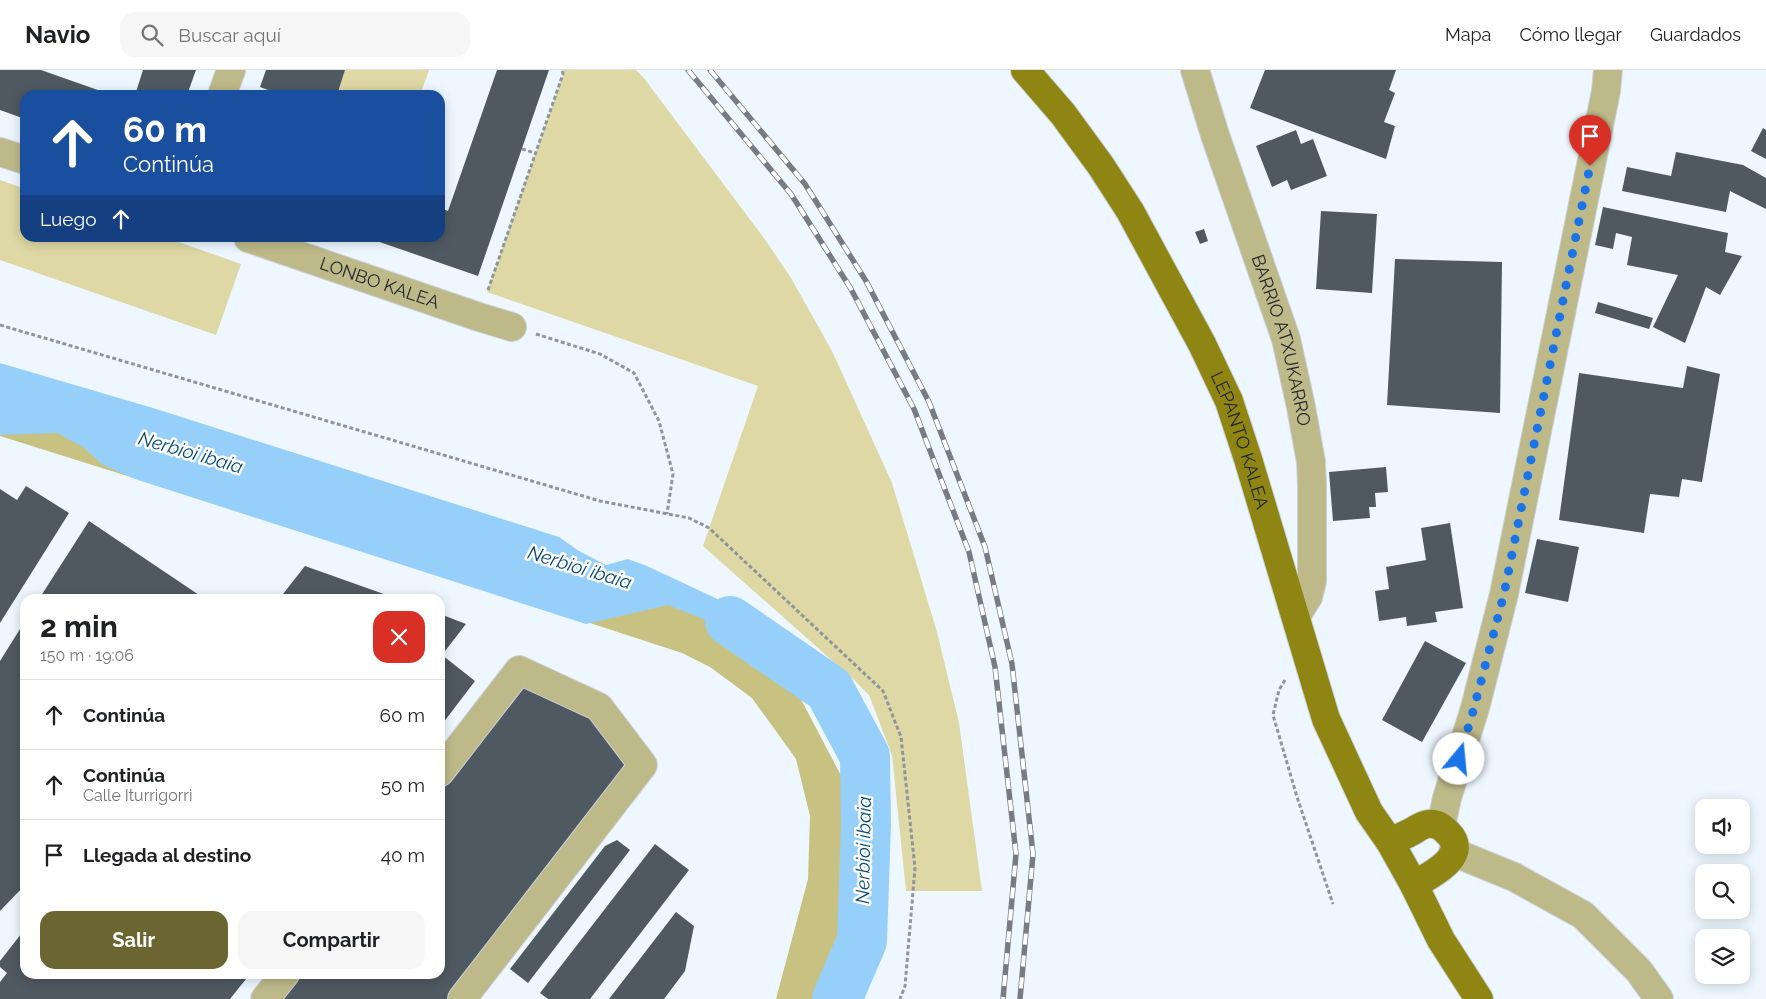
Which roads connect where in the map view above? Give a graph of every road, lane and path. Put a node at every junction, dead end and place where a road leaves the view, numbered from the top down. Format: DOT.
graph roads {
  1 [pos="231,70"];
  2 [pos="562,70"];
  3 [pos="1025,70"];
  4 [pos="1195,70"];
  5 [pos="1608,70"];
  6 [pos="224,90"];
  7 [pos="522,148"];
  8 [pos="0,152"];
  9 [pos="535,153"];
  10 [pos="20,158"];
  11 [pos="260,242"];
  12 [pos="478,317"];
  13 [pos="0,325"];
  14 [pos="512,326"];
  15 [pos="667,514"];
  16 [pos="1296,616"];
  17 [pos="1310,664"];
  18 [pos="445,766"];
  19 [pos="1441,826"];
  20 [pos="1390,842"];
  21 [pos="1454,852"];
  22 [pos="1414,884"];
  23 [pos="1333,904"];
  24 [pos="281,979"];
  25 [pos="265,999"];
  26 [pos="462,999"];
  27 [pos="900,999"];
  28 [pos="1478,999"];
  29 [pos="1659,999"];
  1 -- 6 [label="street"];
  2 -- 9 [label="path"];
  3 -- 16 [label="main road, LEPANTO KALEA"];
  4 -- 16 [label="street, BARRIO ATXUKARRO"];
  5 -- 19 [label="street"];
  7 -- 9 [label="path"];
  8 -- 10 [label="street"];
  9 -- 12 [label="path"];
  11 -- 12 [label="street, LONBO KALEA"];
  12 -- 14 [label="street, LONBO KALEA"];
  13 -- 15 [label="path"];
  14 -- 15 [label="path"];
  15 -- 27 [label="path"];
  16 -- 17 [label="main road, LEPANTO KALEA"];
  17 -- 20 [label="main road, LEPANTO KALEA"];
  17 -- 23 [label="path"];
  18 -- 26 [label="street"];
  19 -- 20 [label="main road"];
  19 -- 21 [label="main road"];
  20 -- 22 [label="main road, LEPANTO KALEA"];
  21 -- 22 [label="main road"];
  21 -- 29 [label="street"];
  22 -- 28 [label="main road, LEPANTO KALEA"];
  24 -- 25 [label="street"];
}
